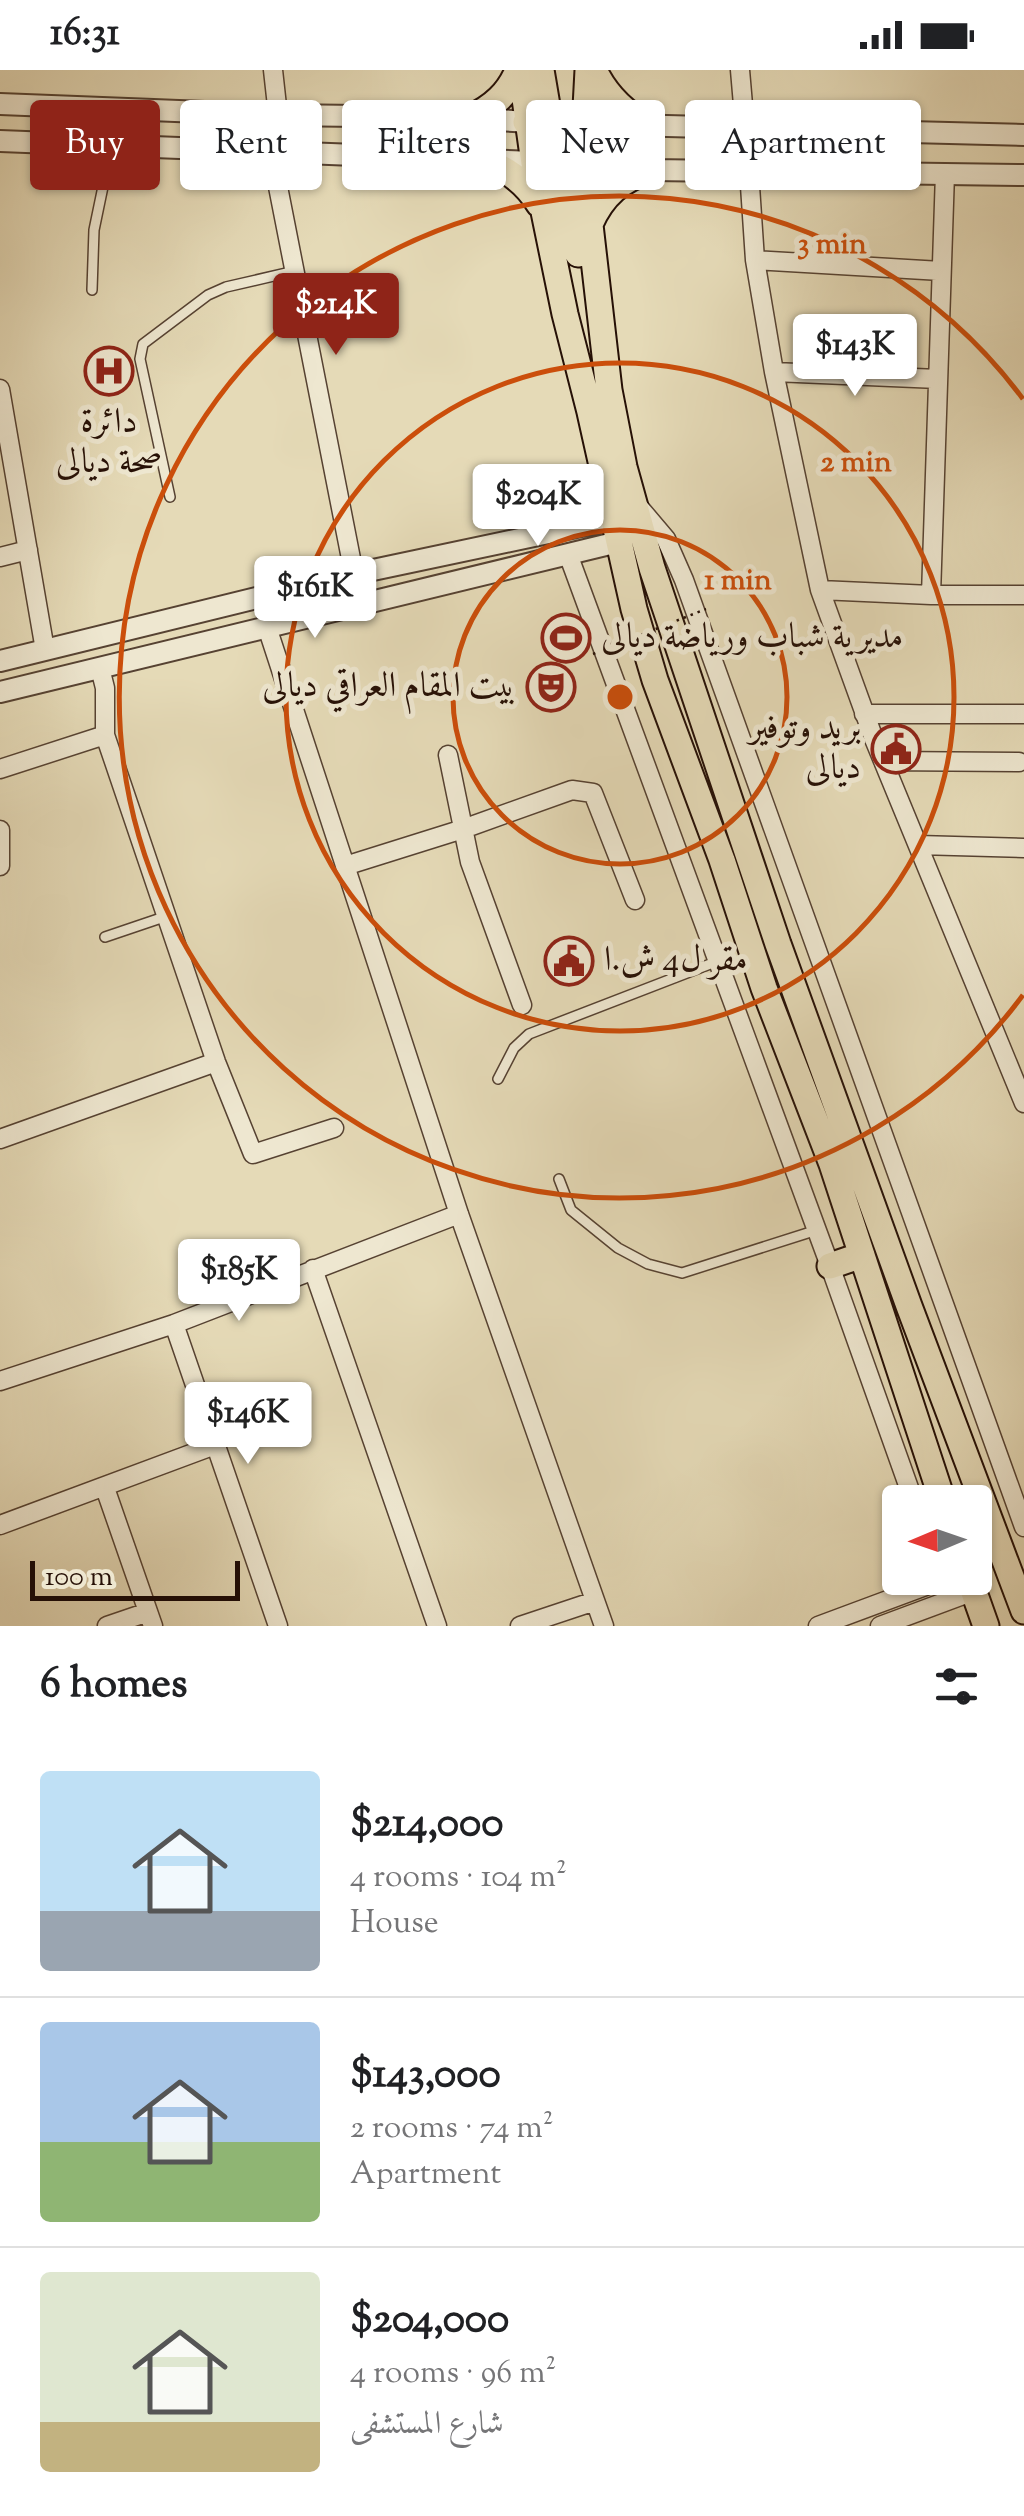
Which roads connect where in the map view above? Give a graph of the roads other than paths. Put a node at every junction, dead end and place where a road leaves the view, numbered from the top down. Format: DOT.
graph roads {
  1 [pos="273,70"];
  2 [pos="520,70"];
  3 [pos="541,70"];
  4 [pos="591,70"];
  5 [pos="740,70"];
  6 [pos="276,100"];
  7 [pos="499,100"];
  8 [pos="530,100"];
  9 [pos="539,100"];
  10 [pos="587,100"];
  11 [pos="613,100"];
  12 [pos="743,100"];
  13 [pos="0,104"];
  14 [pos="25,105"];
  15 [pos="30,105"];
  16 [pos="921,133"];
  17 [pos="1024,136"];
  18 [pos="0,142"];
  19 [pos="24,142"];
  20 [pos="30,142"];
  21 [pos="506,171"];
  22 [pos="921,173"];
  23 [pos="944,173"];
  24 [pos="1024,175"];
  25 [pos="102,190"];
  26 [pos="279,190"];
  27 [pos="539,190"];
  28 [pos="574,190"];
  29 [pos="580,190"];
  30 [pos="612,190"];
  31 [pos="750,190"];
  32 [pos="542,209"];
  33 [pos="590,224"];
  34 [pos="755,260"];
  35 [pos="295,271"];
  36 [pos="941,271"];
  37 [pos="92,290"];
  38 [pos="596,294"];
  39 [pos="774,372"];
  40 [pos="938,379"];
  41 [pos="0,389"];
  42 [pos="2,412"];
  43 [pos="170,497"];
  44 [pos="634,500"];
  45 [pos="616,531"];
  46 [pos="500,543"];
  47 [pos="28,550"];
  48 [pos="568,554"];
  49 [pos="0,557"];
  50 [pos="505,569"];
  51 [pos="354,574"];
  52 [pos="820,590"];
  53 [pos="1024,594"];
  54 [pos="931,595"];
  55 [pos="267,626"];
  56 [pos="72,644"];
  57 [pos="45,650"];
  58 [pos="0,661"];
  59 [pos="100,668"];
  60 [pos="78,673"];
  61 [pos="0,692"];
  62 [pos="864,714"];
  63 [pos="1024,714"];
  64 [pos="105,735"];
  65 [pos="448,755"];
  66 [pos="883,761"];
  67 [pos="1019,762"];
  68 [pos="0,770"];
  69 [pos="464,829"];
  70 [pos="0,830"];
  71 [pos="918,845"];
  72 [pos="1024,848"];
  73 [pos="0,866"];
  74 [pos="345,866"];
  75 [pos="635,900"];
  76 [pos="167,916"];
  77 [pos="105,937"];
  78 [pos="718,962"];
  79 [pos="522,1006"];
  80 [pos="216,1062"];
  81 [pos="498,1080"];
  82 [pos="1024,1103"];
  83 [pos="334,1128"];
  84 [pos="0,1139"];
  85 [pos="559,1179"];
  86 [pos="459,1214"];
  87 [pos="817,1230"];
  88 [pos="862,1255"];
  89 [pos="830,1266"];
  90 [pos="314,1268"];
  91 [pos="174,1324"];
  92 [pos="0,1381"];
  93 [pos="214,1445"];
  94 [pos="908,1485"];
  95 [pos="938,1485"];
  96 [pos="105,1488"];
  97 [pos="0,1525"];
  98 [pos="1024,1527"];
  99 [pos="901,1595"];
  100 [pos="947,1595"];
  101 [pos="975,1595"];
  102 [pos="595,1601"];
  103 [pos="1023,1602"];
  104 [pos="150,1619"];
  105 [pos="106,1626"];
  106 [pos="278,1626"];
  107 [pos="438,1626"];
  108 [pos="520,1626"];
  109 [pos="604,1626"];
  110 [pos="818,1626"];
  111 [pos="880,1626"];
  112 [pos="986,1626"];
  1 -- 6 [label="street"];
  2 -- 7 [label="main road"];
  2 -- 8 [label="main road"];
  3 -- 9 [label="main road"];
  4 -- 10 [label="main road"];
  4 -- 11 [label="main road"];
  5 -- 12 [label="street"];
  13 -- 14 [label="street"];
  14 -- 15 [label="street"];
  14 -- 19 [label="street"];
  16 -- 17 [label="street"];
  18 -- 19 [label="street"];
  19 -- 20 [label="street"];
  21 -- 32 [label="main road"];
  22 -- 23 [label="street"];
  23 -- 24 [label="street"];
  23 -- 36 [label="street"];
  25 -- 37 [label="lane"];
  26 -- 35 [label="street"];
  27 -- 32 [label="main road"];
  28 -- 38 [label="main road"];
  29 -- 33 [label="main road"];
  30 -- 33 [label="main road"];
  31 -- 34 [label="street"];
  32 -- 45 [label="main road"];
  33 -- 38 [label="main road"];
  34 -- 36 [label="street"];
  34 -- 39 [label="street"];
  35 -- 43 [label="lane"];
  35 -- 51 [label="street"];
  36 -- 40 [label="street"];
  38 -- 44 [label="main road"];
  39 -- 40 [label="street"];
  39 -- 52 [label="street"];
  40 -- 54 [label="street"];
  41 -- 42 [label="street"];
  42 -- 47 [label="street"];
  44 -- 98 [label="street"];
  44 -- 103 [label="main road"];
  45 -- 46 [label="street"];
  45 -- 48 [label="street"];
  45 -- 88 [label="main road"];
  46 -- 50 [label="street"];
  46 -- 51 [label="street"];
  47 -- 49 [label="street"];
  47 -- 57 [label="street"];
  48 -- 50 [label="street"];
  48 -- 78 [label="street"];
  50 -- 55 [label="street"];
  51 -- 56 [label="street"];
  52 -- 54 [label="street"];
  52 -- 62 [label="street"];
  53 -- 54 [label="street"];
  55 -- 59 [label="street"];
  55 -- 74 [label="street"];
  56 -- 57 [label="street"];
  56 -- 60 [label="street"];
  57 -- 58 [label="street"];
  59 -- 60 [label="street"];
  59 -- 64 [label="street"];
  60 -- 61 [label="street"];
  62 -- 63 [label="street"];
  62 -- 66 [label="street"];
  64 -- 68 [label="street"];
  64 -- 76 [label="street"];
  65 -- 69 [label="street"];
  66 -- 67 [label="street"];
  66 -- 71 [label="street"];
  69 -- 74 [label="street"];
  69 -- 75 [label="street"];
  69 -- 79 [label="street"];
  70 -- 73 [label="street"];
  71 -- 72 [label="street"];
  71 -- 82 [label="street"];
  74 -- 86 [label="street"];
  76 -- 77 [label="lane"];
  76 -- 80 [label="street"];
  78 -- 81 [label="lane"];
  78 -- 87 [label="street"];
  80 -- 83 [label="street"];
  80 -- 84 [label="street"];
  85 -- 87 [label="lane"];
  86 -- 90 [label="street"];
  86 -- 102 [label="street"];
  87 -- 89 [label="street"];
  88 -- 89 [label="main road"];
  88 -- 95 [label="main road"];
  89 -- 94 [label="street"];
  90 -- 91 [label="street"];
  90 -- 107 [label="street"];
  91 -- 92 [label="street"];
  91 -- 93 [label="street"];
  93 -- 96 [label="street"];
  93 -- 106 [label="street"];
  96 -- 97 [label="street"];
  96 -- 104 [label="street"];
  99 -- 110 [label="street"];
  100 -- 111 [label="street"];
  101 -- 112 [label="main road"];
  102 -- 108 [label="street"];
  102 -- 109 [label="street"];
  104 -- 105 [label="street"];
}
